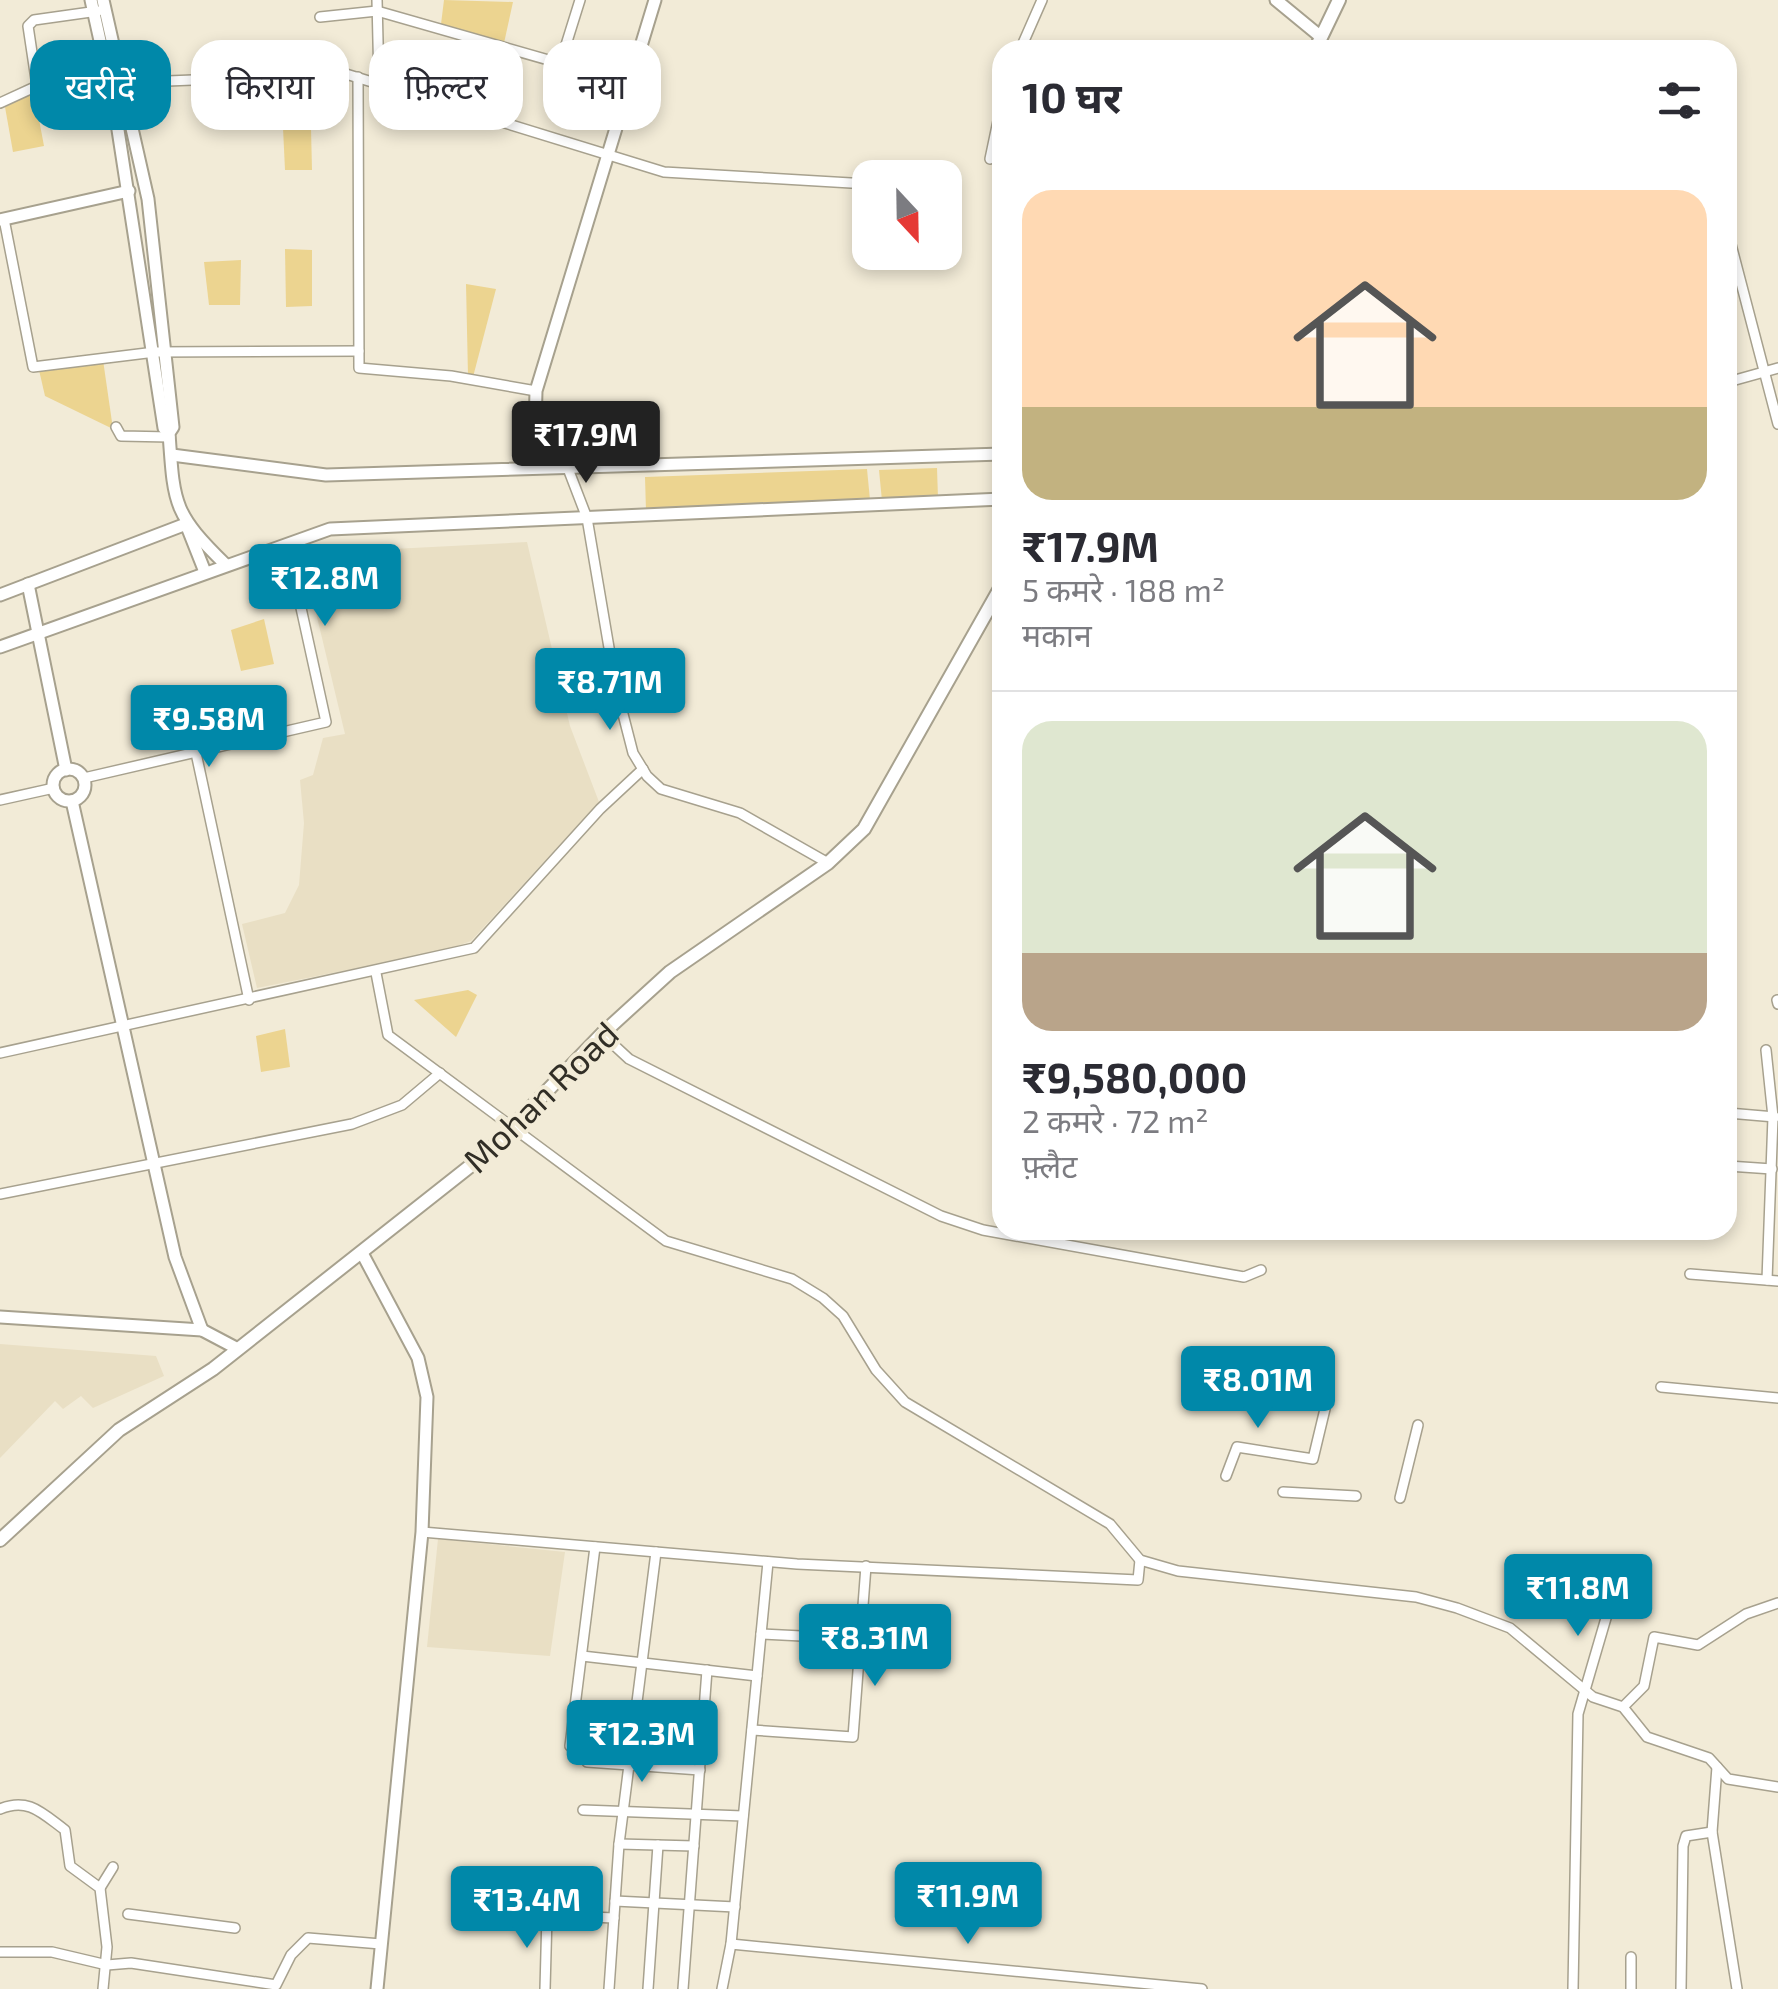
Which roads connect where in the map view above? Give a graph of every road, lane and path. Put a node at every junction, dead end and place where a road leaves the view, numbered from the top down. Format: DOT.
graph roads {
  1 [pos="580,0"];
  2 [pos="655,0"];
  3 [pos="1042,0"];
  4 [pos="1276,0"];
  5 [pos="1339,0"];
  6 [pos="98,5"];
  7 [pos="377,6"];
  8 [pos="320,17"];
  9 [pos="106,40"];
  10 [pos="378,40"];
  11 [pos="568,40"];
  12 [pos="643,40"];
  13 [pos="1024,40"];
  14 [pos="1314,40"];
  15 [pos="1320,40"];
  16 [pos="543,59"];
  17 [pos="358,77"];
  18 [pos="171,80"];
  19 [pos="369,80"];
  20 [pos="0,103"];
  21 [pos="523,126"];
  22 [pos="121,130"];
  23 [pos="128,130"];
  24 [pos="615,130"];
  25 [pos="992,150"];
  26 [pos="608,152"];
  27 [pos="990,159"];
  28 [pos="852,183"];
  29 [pos="129,190"];
  30 [pos="2,220"];
  31 [pos="1737,269"];
  32 [pos="359,351"];
  33 [pos="161,353"];
  34 [pos="1778,368"];
  35 [pos="1763,372"];
  36 [pos="1737,379"];
  37 [pos="536,390"];
  38 [pos="1778,424"];
  39 [pos="116,427"];
  40 [pos="170,435"];
  41 [pos="992,454"];
  42 [pos="172,455"];
  43 [pos="567,466"];
  44 [pos="534,467"];
  45 [pos="992,500"];
  46 [pos="587,518"];
  47 [pos="186,524"];
  48 [pos="287,544"];
  49 [pos="226,565"];
  50 [pos="205,572"];
  51 [pos="28,584"];
  52 [pos="0,594"];
  53 [pos="992,603"];
  54 [pos="38,633"];
  55 [pos="0,647"];
  56 [pos="196,753"];
  57 [pos="642,769"];
  58 [pos="66,770"];
  59 [pos="84,778"];
  60 [pos="54,788"];
  61 [pos="0,800"];
  62 [pos="72,801"];
  63 [pos="828,862"];
  64 [pos="376,973"];
  65 [pos="249,1000"];
  66 [pos="124,1026"];
  67 [pos="602,1034"];
  68 [pos="1766,1050"];
  69 [pos="0,1052"];
  70 [pos="1773,1067"];
  71 [pos="440,1073"];
  72 [pos="1737,1114"];
  73 [pos="1776,1117"];
  74 [pos="514,1126"];
  75 [pos="154,1163"];
  76 [pos="1737,1167"];
  77 [pos="1772,1169"];
  78 [pos="0,1194"];
  79 [pos="992,1232"];
  80 [pos="1039,1240"];
  81 [pos="362,1254"];
  82 [pos="1261,1270"];
  83 [pos="1690,1274"];
  84 [pos="1772,1280"];
  85 [pos="0,1316"];
  86 [pos="202,1330"];
  87 [pos="238,1349"];
  88 [pos="1661,1386"];
  89 [pos="1778,1398"];
  90 [pos="1325,1410"];
  91 [pos="1418,1425"];
  92 [pos="1226,1476"];
  93 [pos="1283,1492"];
  94 [pos="1356,1496"];
  95 [pos="1400,1498"];
  96 [pos="422,1532"];
  97 [pos="0,1540"];
  98 [pos="595,1546"];
  99 [pos="656,1552"];
  100 [pos="1140,1560"];
  101 [pos="768,1562"];
  102 [pos="866,1566"];
  103 [pos="1611,1602"];
  104 [pos="1778,1603"];
  105 [pos="761,1634"];
  106 [pos="858,1638"];
  107 [pos="921,1642"];
  108 [pos="582,1656"];
  109 [pos="642,1663"];
  110 [pos="707,1670"];
  111 [pos="757,1676"];
  112 [pos="1582,1689"];
  113 [pos="575,1707"];
  114 [pos="1623,1707"];
  115 [pos="635,1714"];
  116 [pos="704,1722"];
  117 [pos="752,1730"];
  118 [pos="570,1746"];
  119 [pos="587,1762"];
  120 [pos="629,1765"];
  121 [pos="1717,1767"];
  122 [pos="700,1770"];
  123 [pos="1778,1786"];
  124 [pos="0,1809"];
  125 [pos="583,1810"];
  126 [pos="623,1811"];
  127 [pos="696,1814"];
  128 [pos="744,1816"];
  129 [pos="1712,1832"];
  130 [pos="619,1844"];
  131 [pos="658,1846"];
  132 [pos="694,1846"];
  133 [pos="113,1867"];
  134 [pos="100,1888"];
  135 [pos="615,1901"];
  136 [pos="654,1903"];
  137 [pos="689,1905"];
  138 [pos="734,1907"];
  139 [pos="128,1914"];
  140 [pos="614,1918"];
  141 [pos="235,1928"];
  142 [pos="381,1944"];
  143 [pos="731,1944"];
  144 [pos="0,1952"];
  145 [pos="1631,1957"];
  146 [pos="106,1965"];
  147 [pos="104,1989"];
  148 [pos="377,1989"];
  149 [pos="545,1989"];
  150 [pos="609,1989"];
  151 [pos="648,1989"];
  152 [pos="683,1989"];
  153 [pos="722,1989"];
  154 [pos="1202,1989"];
  155 [pos="1573,1989"];
  156 [pos="1631,1989"];
  157 [pos="1681,1989"];
  158 [pos="1737,1989"];
  1 -- 11 [label="street"];
  2 -- 12 [label="street"];
  3 -- 13 [label="street"];
  4 -- 14 [label="street"];
  5 -- 15 [label="main road"];
  6 -- 9 [label="street"];
  6 -- 20 [label="street"];
  7 -- 8 [label="street"];
  7 -- 10 [label="street"];
  7 -- 16 [label="street"];
  17 -- 18 [label="street"];
  17 -- 19 [label="street"];
  17 -- 32 [label="street"];
  21 -- 26 [label="street"];
  22 -- 29 [label="street"];
  23 -- 33 [label="street"];
  24 -- 26 [label="street"];
  25 -- 27 [label="street"];
  26 -- 28 [label="street"];
  26 -- 37 [label="street"];
  29 -- 30 [label="street"];
  29 -- 33 [label="street"];
  30 -- 33 [label="street"];
  31 -- 35 [label="street"];
  32 -- 33 [label="street"];
  32 -- 37 [label="street"];
  33 -- 40 [label="street"];
  34 -- 35 [label="street"];
  35 -- 36 [label="street"];
  35 -- 38 [label="street"];
  37 -- 44 [label="street"];
  39 -- 40 [label="street"];
  40 -- 42 [label="street"];
  41 -- 43 [label="street"];
  42 -- 44 [label="street"];
  42 -- 47 [label="street"];
  43 -- 44 [label="street"];
  43 -- 46 [label="street"];
  45 -- 46 [label="street"];
  46 -- 48 [label="street"];
  46 -- 57 [label="street"];
  47 -- 49 [label="street"];
  47 -- 50 [label="street"];
  47 -- 51 [label="street"];
  48 -- 49 [label="street"];
  48 -- 56 [label="street"];
  49 -- 50 [label="street"];
  50 -- 54 [label="street"];
  51 -- 52 [label="street"];
  51 -- 54 [label="street"];
  53 -- 63 [label="main road, Mohan Road"];
  54 -- 55 [label="street"];
  54 -- 58 [label="street"];
  56 -- 59 [label="street"];
  56 -- 65 [label="street"];
  57 -- 63 [label="street"];
  57 -- 64 [label="street"];
  58 -- 59 [label="street"];
  58 -- 60 [label="street"];
  59 -- 62 [label="street"];
  60 -- 61 [label="street"];
  60 -- 62 [label="street"];
  62 -- 66 [label="street"];
  63 -- 67 [label="main road, Mohan Road"];
  64 -- 65 [label="street"];
  64 -- 71 [label="street"];
  65 -- 66 [label="street"];
  66 -- 69 [label="street"];
  66 -- 75 [label="street"];
  67 -- 74 [label="main road, Mohan Road"];
  67 -- 79 [label="street"];
  68 -- 70 [label="street"];
  70 -- 73 [label="street"];
  71 -- 74 [label="street"];
  71 -- 75 [label="street"];
  72 -- 73 [label="street"];
  73 -- 77 [label="street"];
  74 -- 81 [label="main road, Mohan Road"];
  74 -- 100 [label="street"];
  75 -- 78 [label="street"];
  75 -- 86 [label="street"];
  76 -- 77 [label="street"];
  77 -- 84 [label="street"];
  80 -- 82 [label="street"];
  81 -- 87 [label="main road, Mohan Road"];
  81 -- 96 [label="street"];
  83 -- 84 [label="street"];
  85 -- 86 [label="street"];
  86 -- 87 [label="street"];
  87 -- 97 [label="main road, Mohan Road"];
  88 -- 89 [label="street"];
  90 -- 92 [label="street"];
  91 -- 95 [label="street"];
  93 -- 94 [label="street"];
  96 -- 98 [label="street"];
  96 -- 142 [label="street"];
  98 -- 99 [label="street"];
  98 -- 108 [label="street"];
  99 -- 101 [label="street"];
  99 -- 109 [label="street"];
  100 -- 102 [label="street"];
  100 -- 112 [label="street"];
  101 -- 102 [label="street"];
  101 -- 105 [label="street"];
  102 -- 106 [label="street"];
  103 -- 112 [label="street"];
  104 -- 114 [label="street"];
  105 -- 106 [label="street"];
  105 -- 111 [label="street"];
  106 -- 107 [label="street"];
  106 -- 117 [label="street"];
  108 -- 109 [label="street"];
  108 -- 113 [label="street"];
  109 -- 110 [label="street"];
  109 -- 115 [label="street"];
  110 -- 111 [label="street"];
  110 -- 116 [label="street"];
  111 -- 117 [label="street"];
  112 -- 114 [label="street"];
  112 -- 155 [label="street"];
  113 -- 115 [label="street"];
  113 -- 118 [label="street"];
  114 -- 121 [label="street"];
  115 -- 116 [label="street"];
  115 -- 120 [label="street"];
  116 -- 122 [label="street"];
  117 -- 128 [label="street"];
  119 -- 120 [label="street"];
  120 -- 122 [label="street"];
  120 -- 126 [label="street"];
  121 -- 123 [label="street"];
  121 -- 129 [label="street"];
  122 -- 127 [label="street"];
  124 -- 134 [label="street"];
  125 -- 126 [label="street"];
  126 -- 127 [label="street"];
  126 -- 130 [label="street"];
  127 -- 128 [label="street"];
  127 -- 132 [label="street"];
  128 -- 138 [label="street"];
  129 -- 157 [label="street"];
  129 -- 158 [label="street"];
  130 -- 131 [label="street"];
  130 -- 135 [label="street"];
  131 -- 132 [label="street"];
  131 -- 136 [label="street"];
  132 -- 137 [label="street"];
  133 -- 134 [label="street"];
  134 -- 146 [label="street"];
  135 -- 136 [label="street"];
  135 -- 140 [label="street"];
  136 -- 137 [label="street"];
  136 -- 151 [label="street"];
  137 -- 138 [label="street"];
  137 -- 152 [label="street"];
  138 -- 143 [label="street"];
  139 -- 141 [label="street"];
  140 -- 149 [label="street"];
  140 -- 150 [label="street"];
  142 -- 146 [label="street"];
  142 -- 148 [label="street"];
  143 -- 153 [label="street"];
  143 -- 154 [label="street"];
  144 -- 146 [label="street"];
  145 -- 156 [label="street"];
  146 -- 147 [label="street"];
}
